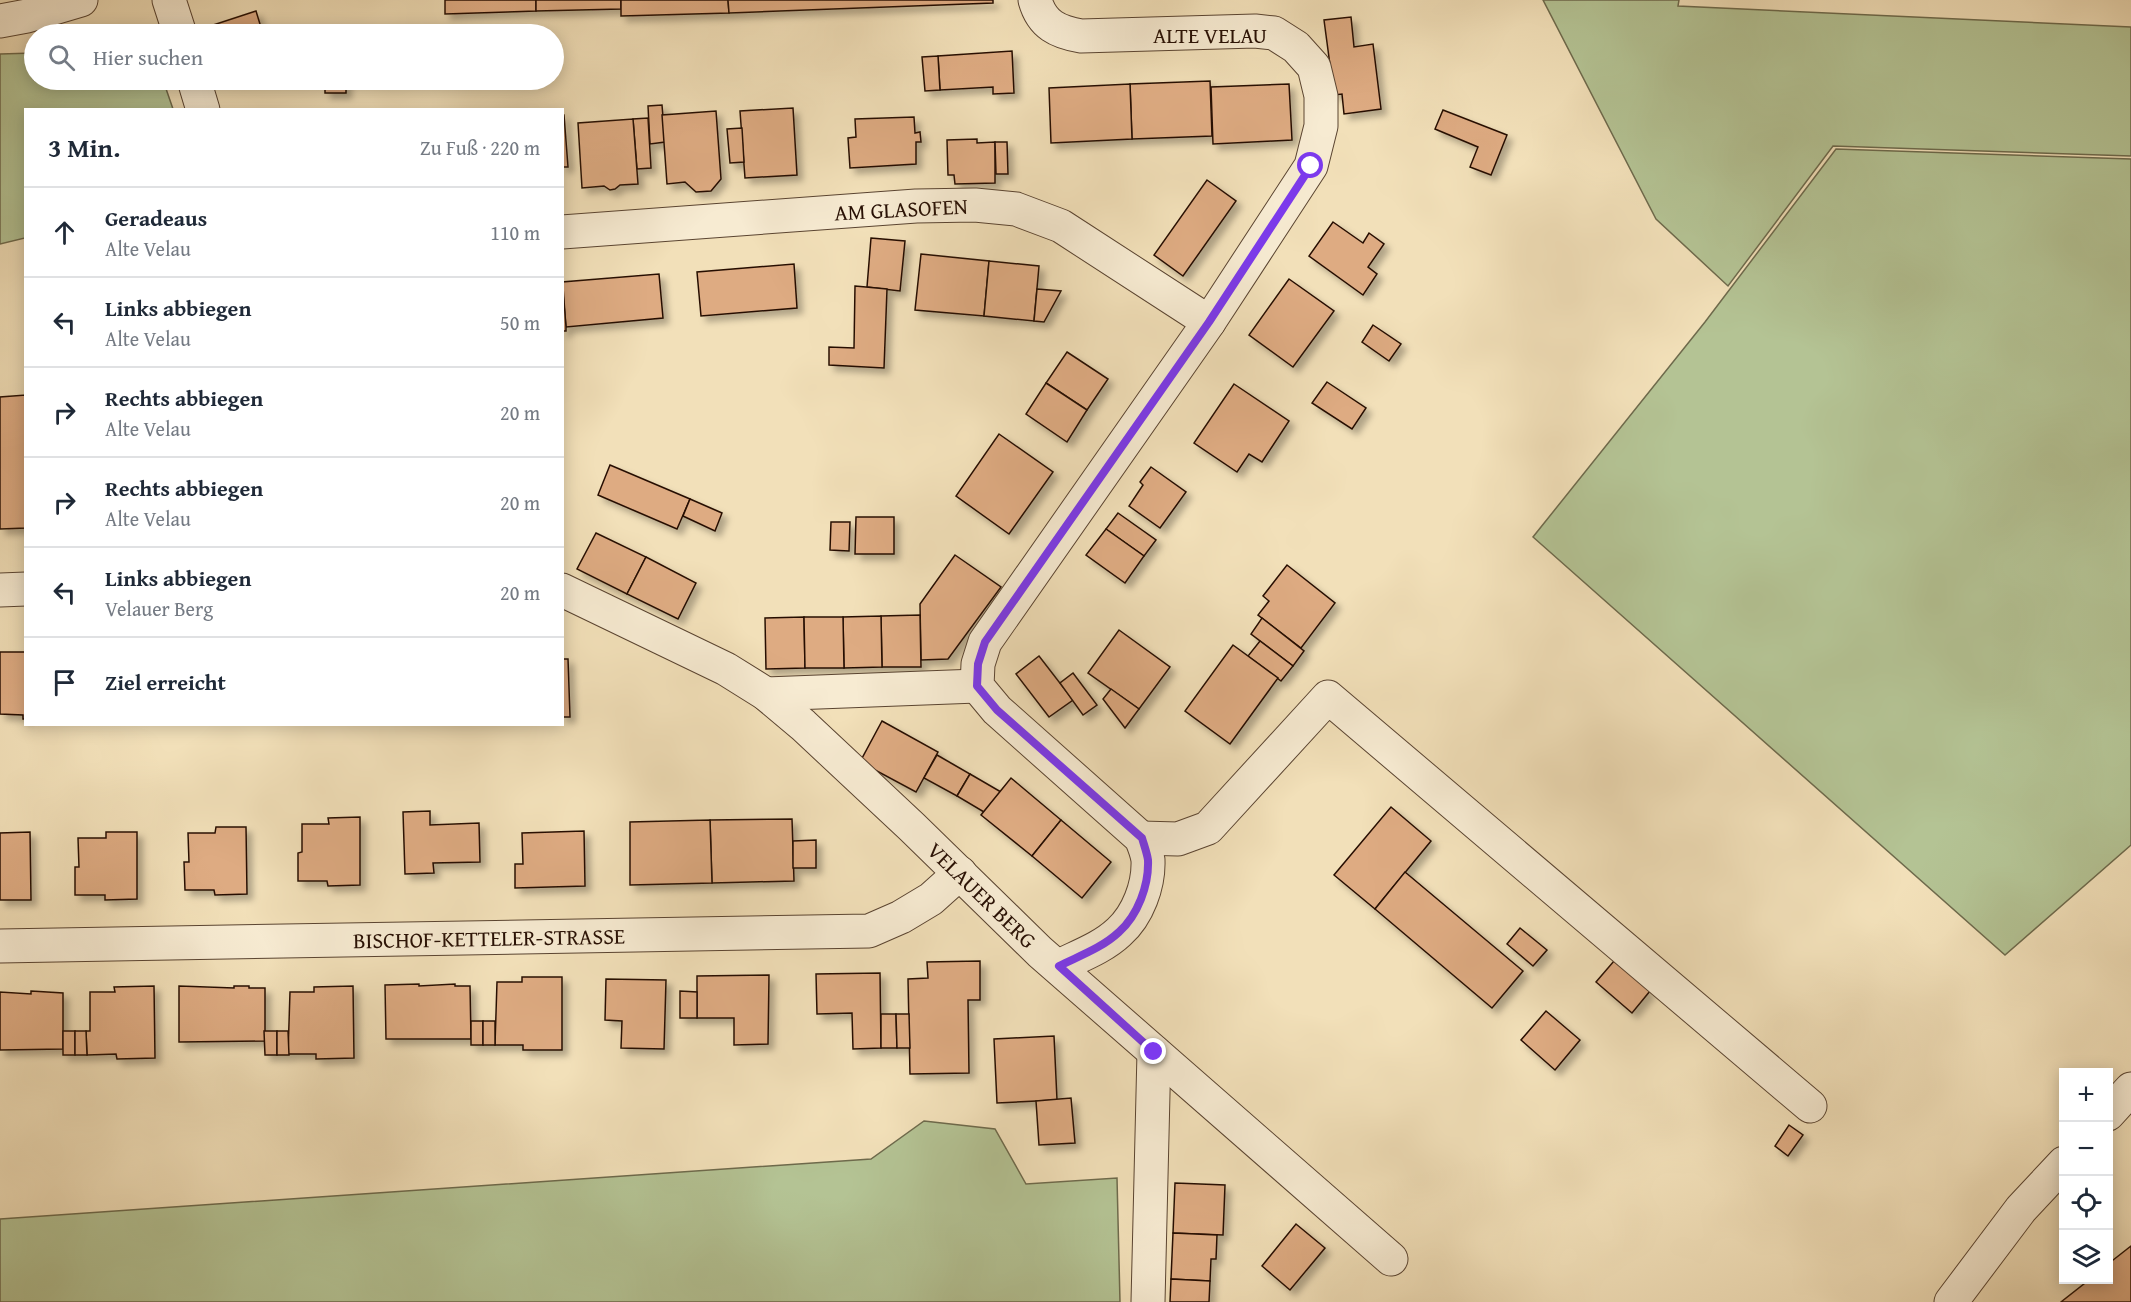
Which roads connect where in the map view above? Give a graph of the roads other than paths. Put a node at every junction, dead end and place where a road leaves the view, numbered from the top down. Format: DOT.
graph roads {
  1 [pos="81,0"];
  2 [pos="169,0"];
  3 [pos="1035,0"];
  4 [pos="0,21"];
  5 [pos="177,24"];
  6 [pos="197,90"];
  7 [pos="202,108"];
  8 [pos="564,232"];
  9 [pos="1209,322"];
  10 [pos="24,589"];
  11 [pos="0,590"];
  12 [pos="564,591"];
  13 [pos="977,686"];
  14 [pos="766,694"];
  15 [pos="1142,838"];
  16 [pos="960,873"];
  17 [pos="0,946"];
  18 [pos="1059,966"];
  19 [pos="1154,1052"];
  20 [pos="2131,1089"];
  21 [pos="1810,1106"];
  22 [pos="2113,1109"];
  23 [pos="2059,1168"];
  24 [pos="1391,1259"];
  25 [pos="1148,1302"];
  26 [pos="1951,1302"];
  1 -- 4 [label="street"];
  2 -- 5 [label="street"];
  3 -- 9 [label="street, ALTE VELAU"];
  6 -- 7 [label="street"];
  8 -- 9 [label="street, AM GLASOFEN"];
  9 -- 13 [label="street, ALTE VELAU"];
  10 -- 11 [label="street"];
  12 -- 14 [label="street, VELAUER BERG"];
  13 -- 14 [label="street"];
  13 -- 15 [label="street"];
  14 -- 16 [label="street, VELAUER BERG"];
  15 -- 18 [label="street"];
  15 -- 21 [label="street"];
  16 -- 17 [label="street, BISCHOF-KETTELER-STRASSE"];
  16 -- 18 [label="street, VELAUER BERG"];
  18 -- 19 [label="street, VELAUER BERG"];
  19 -- 24 [label="street, VELAUER BERG"];
  19 -- 25 [label="street"];
  20 -- 22 [label="street"];
  23 -- 26 [label="street"];
}
